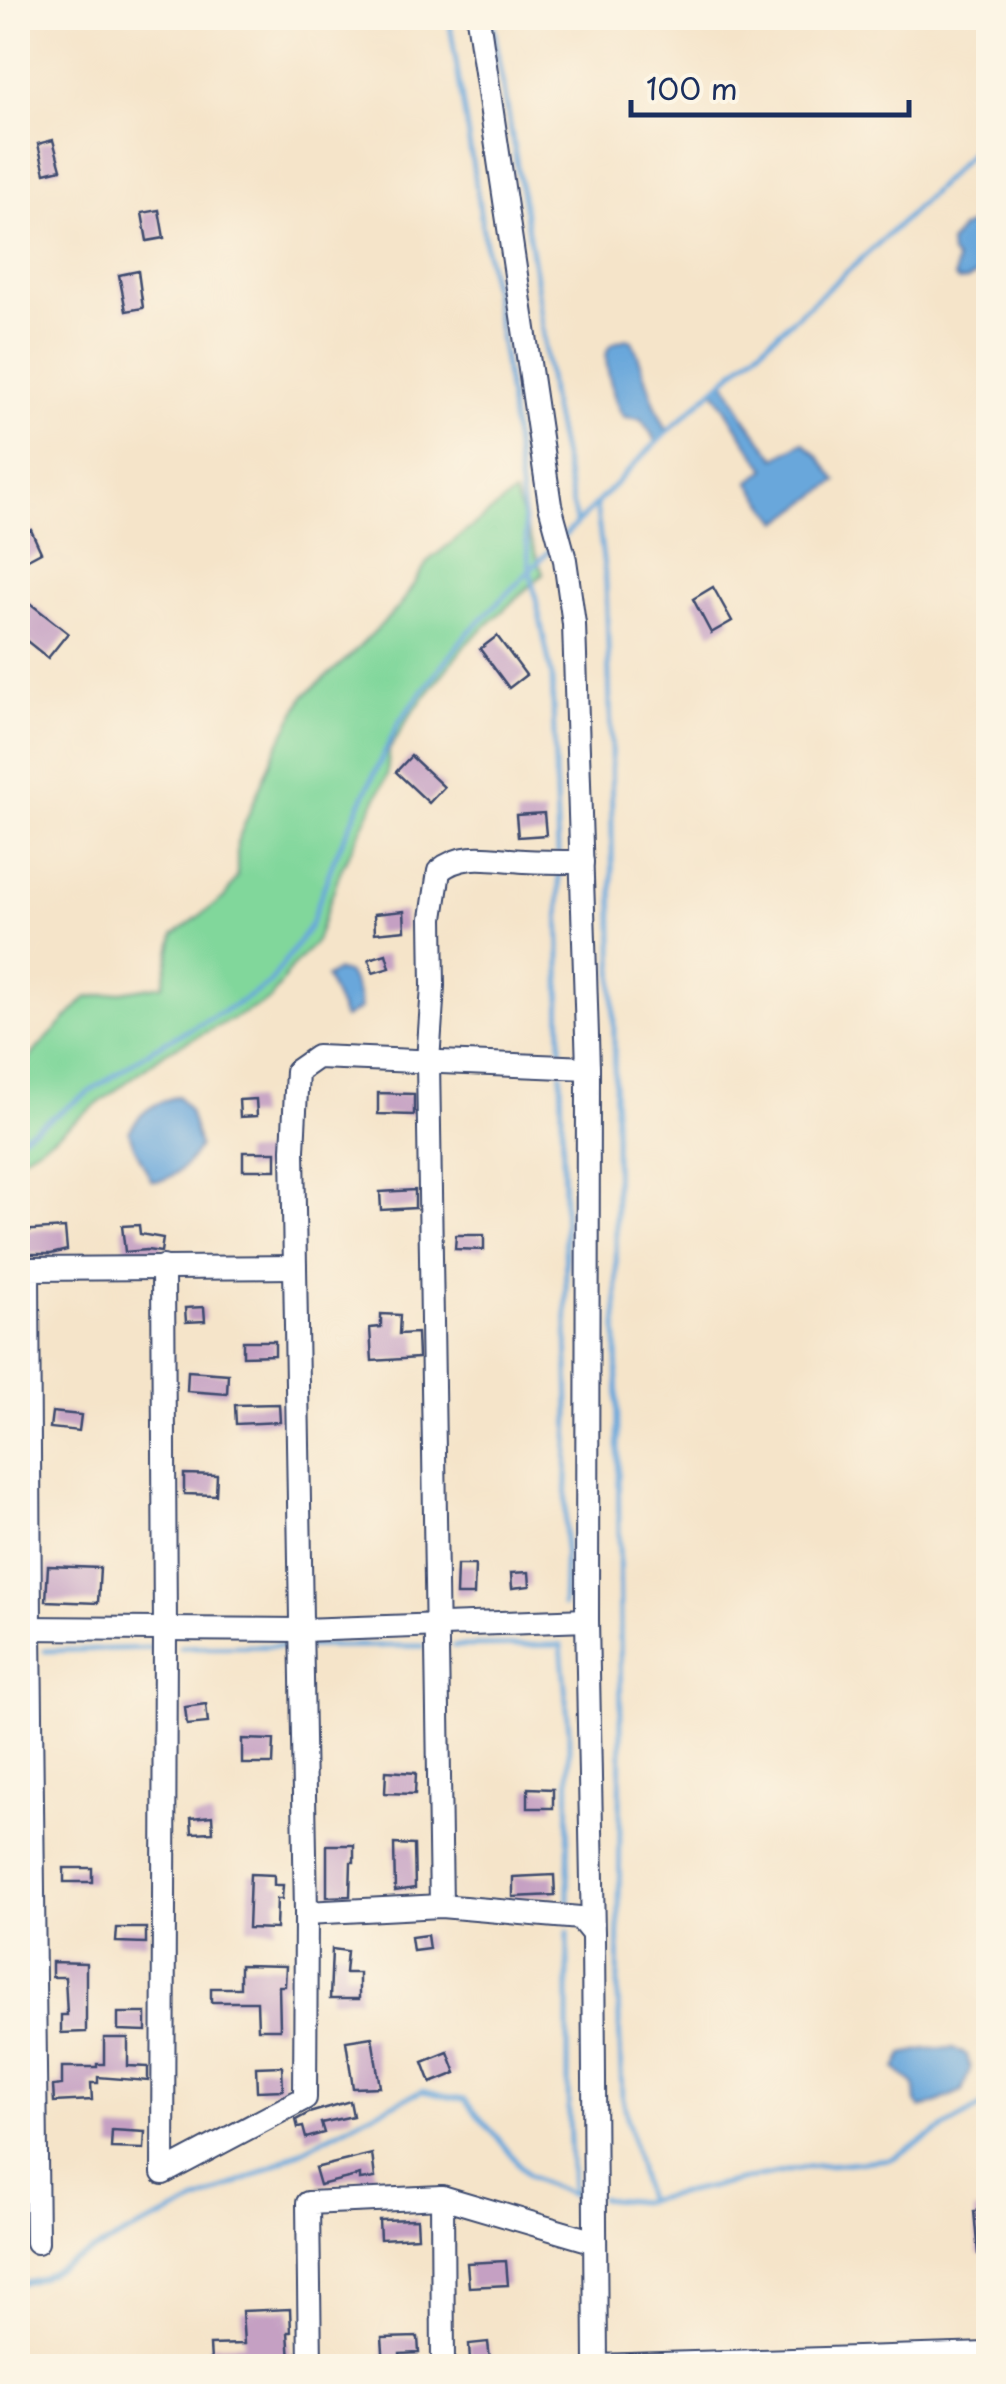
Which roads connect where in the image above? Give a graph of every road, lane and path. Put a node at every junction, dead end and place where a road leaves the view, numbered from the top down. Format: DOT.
graph roads {
  1 [pos="478,18"];
  2 [pos="582,862"];
  3 [pos="428,1062"];
  4 [pos="588,1068"];
  5 [pos="295,1267"];
  6 [pos="163,1268"];
  7 [pos="23,1369"];
  8 [pos="586,1620"];
  9 [pos="438,1624"];
  10 [pos="24,1628"];
  11 [pos="165,1630"];
  12 [pos="301,1630"];
  13 [pos="441,1906"];
  14 [pos="306,1913"];
  15 [pos="593,1934"];
  16 [pos="442,2197"];
  17 [pos="595,2233"];
  18 [pos="37,2242"];
  19 [pos="988,2354"];
  20 [pos="928,2361"];
  21 [pos="310,2366"];
  22 [pos="443,2366"];
  23 [pos="596,2366"];
  1 -- 2 [label="street"];
  2 -- 3 [label="street"];
  2 -- 4 [label="street"];
  3 -- 4 [label="street"];
  3 -- 5 [label="street"];
  3 -- 9 [label="street"];
  4 -- 8 [label="street"];
  5 -- 6 [label="street"];
  5 -- 12 [label="street"];
  6 -- 7 [label="street"];
  6 -- 11 [label="street"];
  7 -- 10 [label="street"];
  8 -- 9 [label="street"];
  8 -- 15 [label="street"];
  9 -- 12 [label="street"];
  9 -- 13 [label="street"];
  10 -- 11 [label="street"];
  10 -- 18 [label="street"];
  11 -- 12 [label="street"];
  11 -- 14 [label="street"];
  12 -- 14 [label="street"];
  13 -- 14 [label="street"];
  13 -- 15 [label="street"];
  15 -- 17 [label="street"];
  16 -- 17 [label="street"];
  16 -- 21 [label="street"];
  16 -- 22 [label="street"];
  17 -- 23 [label="street"];
  19 -- 20 [label="street"];
  20 -- 23 [label="street"];
}
